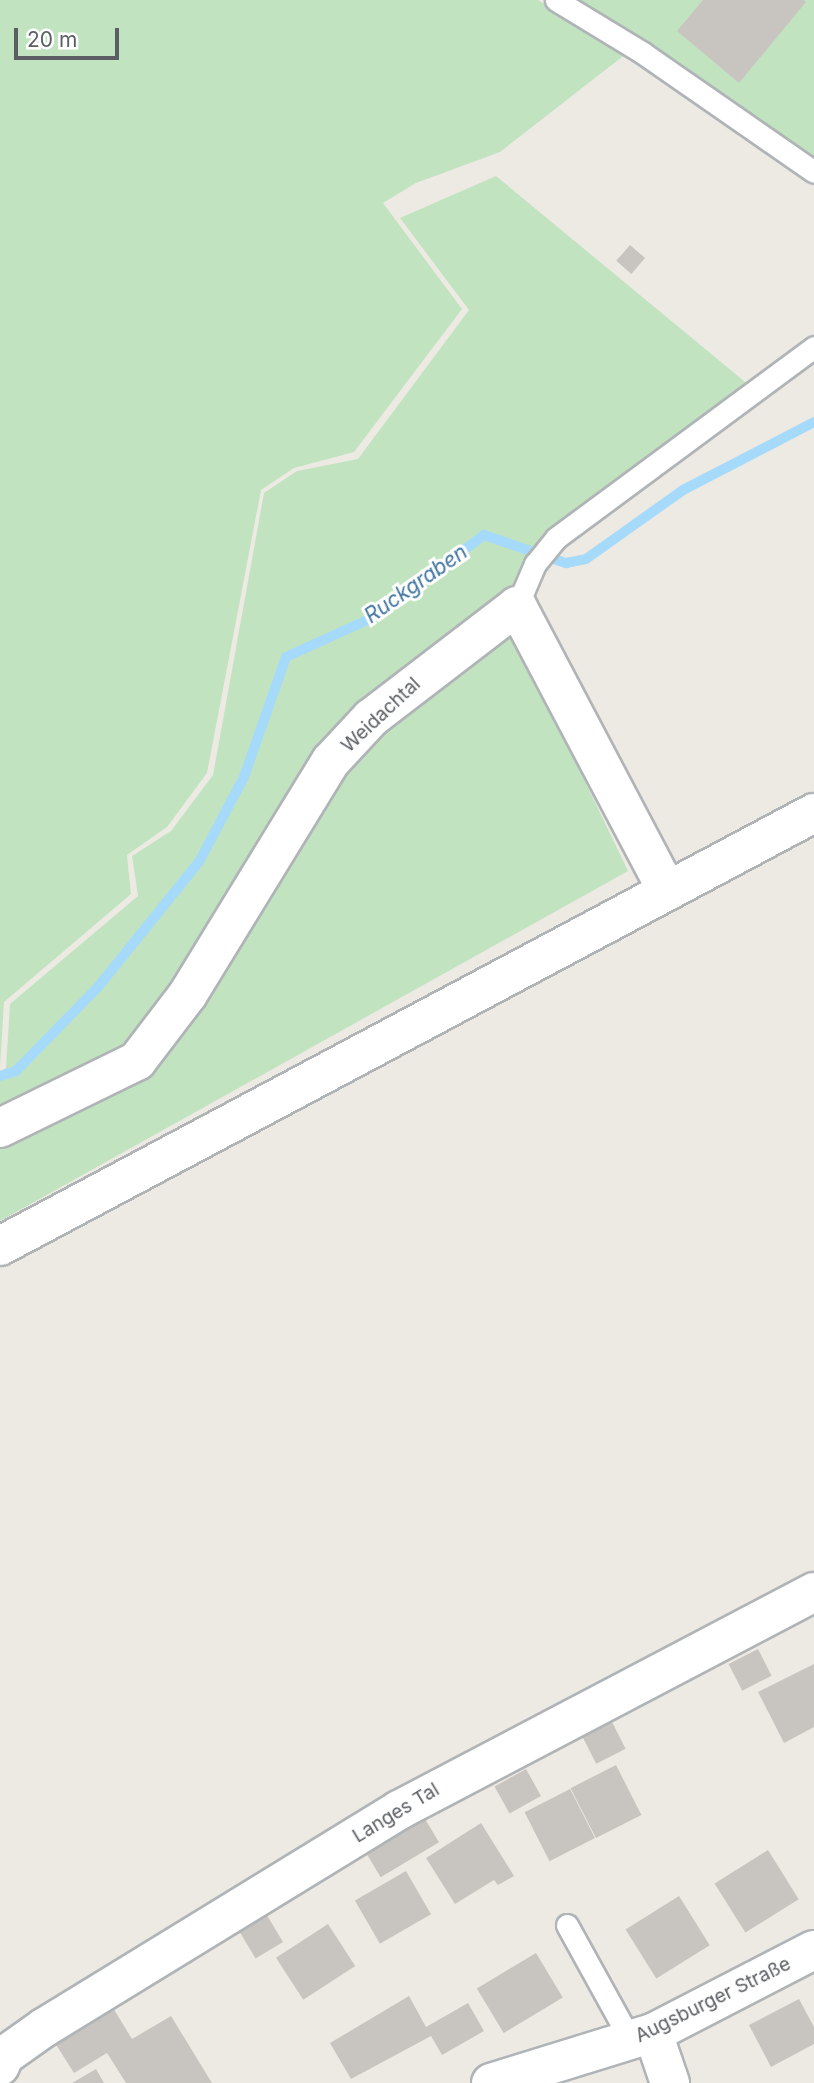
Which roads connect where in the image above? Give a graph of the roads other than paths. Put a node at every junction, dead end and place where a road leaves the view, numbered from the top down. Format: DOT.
graph roads {
  1 [pos="556,0"];
  2 [pos="814,172"];
  3 [pos="814,347"];
  4 [pos="517,606"];
  5 [pos="814,813"];
  6 [pos="666,889"];
  7 [pos="0,1128"];
  8 [pos="0,1246"];
  9 [pos="814,1592"];
  10 [pos="567,1925"];
  11 [pos="814,1950"];
  12 [pos="642,2037"];
  13 [pos="0,2066"];
  14 [pos="491,2083"];
  15 [pos="670,2083"];
  1 -- 2 [label="lane"];
  3 -- 4 [label="lane"];
  4 -- 6 [label="street"];
  4 -- 7 [label="street, Weidachtal"];
  5 -- 6 [label="street"];
  6 -- 8 [label="street"];
  9 -- 13 [label="street, Langes Tal"];
  10 -- 12 [label="lane"];
  11 -- 12 [label="street, Augsburger Straße"];
  12 -- 14 [label="street, Augsburger Straße"];
  12 -- 15 [label="street"];
}
